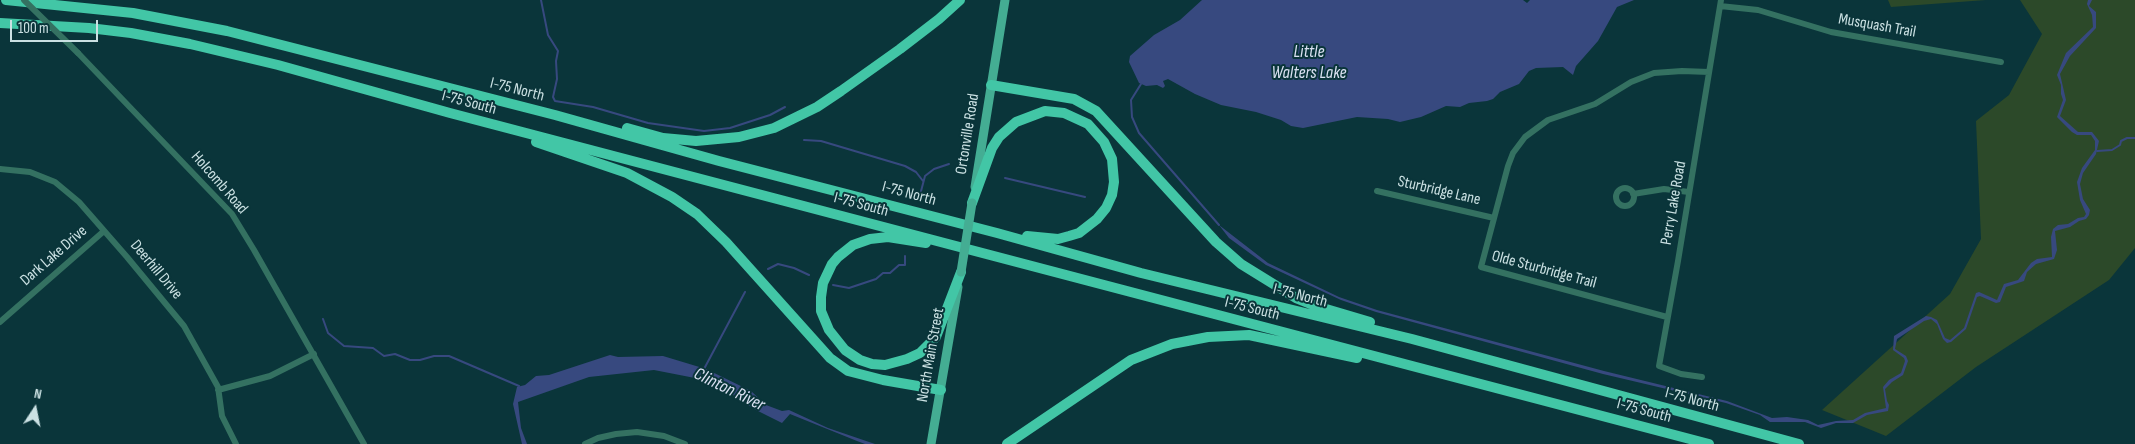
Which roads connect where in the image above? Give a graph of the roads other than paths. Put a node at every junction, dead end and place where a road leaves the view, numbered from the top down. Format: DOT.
graph roads {
  1 [pos="6,0"];
  2 [pos="24,0"];
  3 [pos="960,0"];
  4 [pos="1005,0"];
  5 [pos="1720,3"];
  6 [pos="0,23"];
  7 [pos="2001,62"];
  8 [pos="1709,72"];
  9 [pos="991,85"];
  10 [pos="450,113"];
  11 [pos="555,115"];
  12 [pos="0,169"];
  13 [pos="1377,191"];
  14 [pos="1689,192"];
  15 [pos="1634,194"];
  16 [pos="972,202"];
  17 [pos="1494,218"];
  18 [pos="104,231"];
  19 [pos="997,233"];
  20 [pos="949,244"];
  21 [pos="961,272"];
  22 [pos="1667,318"];
  23 [pos="0,322"];
  24 [pos="1412,339"];
  25 [pos="314,354"];
  26 [pos="1430,371"];
  27 [pos="1702,377"];
  28 [pos="218,390"];
  29 [pos="941,390"];
  30 [pos="236,444"];
  31 [pos="364,444"];
  32 [pos="585,444"];
  33 [pos="685,444"];
  34 [pos="931,444"];
  35 [pos="1007,444"];
  36 [pos="1709,444"];
  37 [pos="1798,444"];
  1 -- 11 [label="highway, I-75 North"];
  2 -- 25 [label="street, Holcomb Road, bridge"];
  3 -- 11 [label="highway"];
  4 -- 9 [label="main road, Ortonville Road"];
  5 -- 7 [label="street, Musquash Trail"];
  5 -- 8 [label="street, Perry Lake Road"];
  6 -- 10 [label="highway, I-75 South"];
  8 -- 14 [label="street, Perry Lake Road"];
  8 -- 17 [label="street, Olde Sturbridge Trail"];
  9 -- 16 [label="main road, Ortonville Road"];
  9 -- 24 [label="highway"];
  10 -- 20 [label="highway, I-75 South"];
  10 -- 29 [label="highway"];
  11 -- 19 [label="highway, I-75 North"];
  12 -- 18 [label="street, Deerhill Drive"];
  13 -- 17 [label="street, Sturbridge Lane"];
  14 -- 15 [label="street"];
  14 -- 22 [label="street, Perry Lake Road"];
  16 -- 19 [label="highway"];
  16 -- 21 [label="main road, Ortonville Road, bridge"];
  17 -- 22 [label="street, Olde Sturbridge Trail"];
  18 -- 23 [label="street, Dark Lake Drive"];
  18 -- 28 [label="street, Deerhill Drive"];
  19 -- 24 [label="highway, I-75 North"];
  20 -- 21 [label="highway"];
  20 -- 26 [label="highway, I-75 South"];
  21 -- 29 [label="main road, North Main Street"];
  22 -- 27 [label="street, Perry Lake Road"];
  24 -- 37 [label="highway, I-75 North"];
  25 -- 28 [label="street"];
  25 -- 31 [label="street, Holcomb Road"];
  26 -- 35 [label="highway"];
  26 -- 36 [label="highway, I-75 South"];
  28 -- 30 [label="street, Deerhill Drive"];
  29 -- 34 [label="main road, North Main Street"];
  32 -- 33 [label="street"];
}
